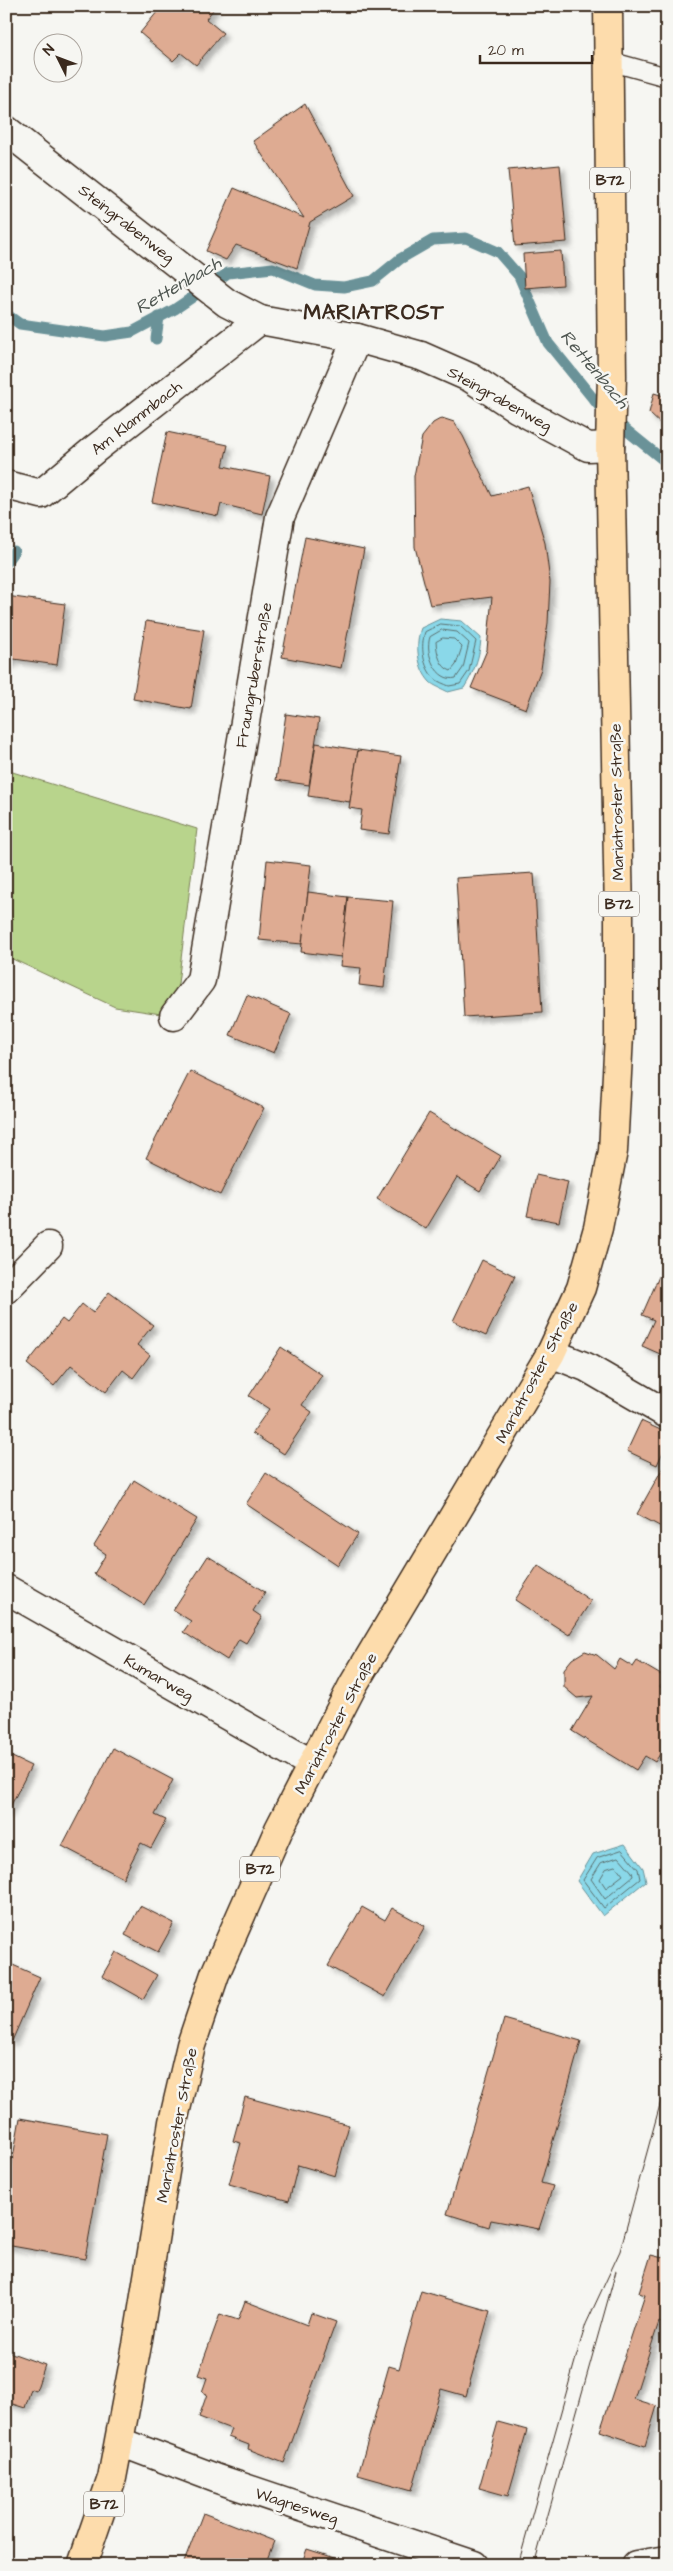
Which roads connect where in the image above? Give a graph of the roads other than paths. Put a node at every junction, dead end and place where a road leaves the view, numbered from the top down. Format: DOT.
graph roads {
  1 [pos="608,6"];
  2 [pos="609,61"];
  3 [pos="667,77"];
  4 [pos="6,130"];
  5 [pos="260,320"];
  6 [pos="357,338"];
  7 [pos="611,434"];
  8 [pos="6,485"];
  9 [pos="174,1016"];
  10 [pos="48,1246"];
  11 [pos="6,1288"];
  12 [pos="550,1353"];
  13 [pos="667,1414"];
  14 [pos="6,1589"];
  15 [pos="312,1764"];
  16 [pos="120,2442"];
  17 [pos="665,2560"];
  18 [pos="82,2565"];
  19 [pos="474,2565"];
  20 [pos="636,2565"];
  1 -- 2 [label="main road, Mariatroster Straße / B72"];
  2 -- 3 [label="lane"];
  2 -- 7 [label="main road, Mariatroster Straße / B72"];
  4 -- 5 [label="street, Steingrabenweg"];
  5 -- 6 [label="street, Steingrabenweg"];
  5 -- 8 [label="street, Am Klammbach"];
  6 -- 7 [label="street, Steingrabenweg"];
  6 -- 9 [label="street, Fraungruberstraße"];
  7 -- 12 [label="main road, Mariatroster Straße / B72"];
  10 -- 11 [label="street"];
  12 -- 13 [label="street"];
  12 -- 15 [label="main road, Mariatroster Straße / B72"];
  14 -- 15 [label="street, Kumarweg"];
  15 -- 16 [label="main road, Mariatroster Straße / B72"];
  16 -- 18 [label="main road, Mariatroster Straße / B72"];
  16 -- 19 [label="street, Wagnesweg"];
  17 -- 20 [label="street"];
}
